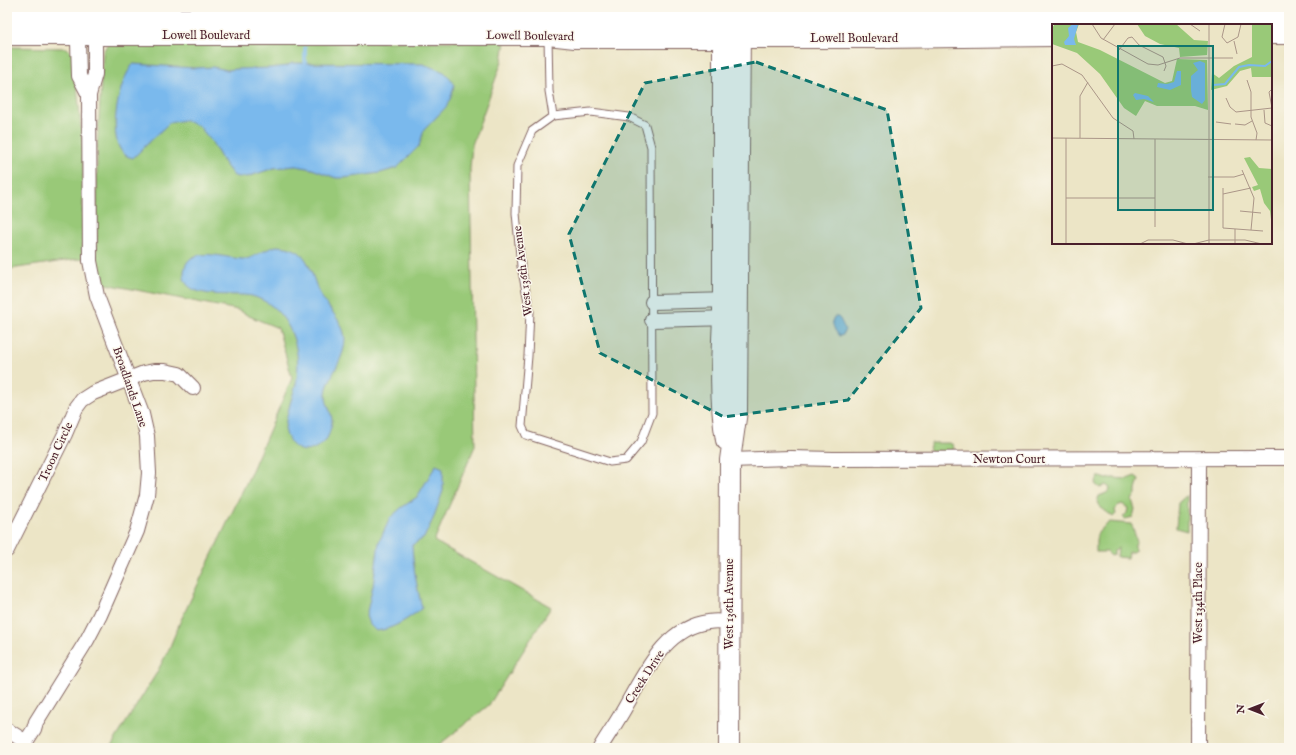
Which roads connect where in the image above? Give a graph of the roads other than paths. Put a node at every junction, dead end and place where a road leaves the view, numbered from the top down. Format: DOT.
graph roads {
  1 [pos="1289,18"];
  2 [pos="7,19"];
  3 [pos="86,20"];
  4 [pos="1032,20"];
  5 [pos="732,21"];
  6 [pos="1272,34"];
  7 [pos="1289,34"];
  8 [pos="7,35"];
  9 [pos="548,35"];
  10 [pos="1052,35"];
  11 [pos="553,116"];
  12 [pos="652,302"];
  13 [pos="730,309"];
  14 [pos="652,320"];
  15 [pos="129,379"];
  16 [pos="193,388"];
  17 [pos="1289,458"];
  18 [pos="1200,459"];
  19 [pos="730,460"];
  20 [pos="7,550"];
  21 [pos="729,623"];
  22 [pos="7,730"];
  23 [pos="24,745"];
  24 [pos="600,748"];
  25 [pos="729,748"];
  26 [pos="1198,748"];
  1 -- 4 [label="main road, Lowell Boulevard"];
  2 -- 3 [label="main road, Lowell Boulevard"];
  3 -- 5 [label="main road, Lowell Boulevard"];
  3 -- 8 [label="main road, Lowell Boulevard"];
  3 -- 9 [label="main road, Lowell Boulevard"];
  3 -- 15 [label="street, Broadlands Lane"];
  4 -- 5 [label="main road, Lowell Boulevard"];
  4 -- 5 [label="main road, Lowell Boulevard"];
  4 -- 10 [label="main road, Lowell Boulevard"];
  5 -- 9 [label="main road, Lowell Boulevard"];
  5 -- 13 [label="main road, West 136th Avenue"];
  6 -- 7 [label="main road"];
  9 -- 11 [label="lane"];
  11 -- 12 [label="lane, West 136th Avenue"];
  11 -- 14 [label="lane, West 136th Avenue"];
  12 -- 13 [label="street"];
  12 -- 14 [label="lane, West 136th Avenue"];
  13 -- 14 [label="street"];
  13 -- 19 [label="main road, West 136th Avenue"];
  15 -- 16 [label="street, Troon Circle"];
  15 -- 20 [label="street, Troon Circle"];
  15 -- 23 [label="street, Broadlands Lane"];
  17 -- 18 [label="street, Newton Court"];
  18 -- 19 [label="street, Newton Court"];
  18 -- 26 [label="street, West 134th Place"];
  19 -- 21 [label="main road, West 136th Avenue"];
  21 -- 24 [label="street, Creek Drive"];
  21 -- 25 [label="main road, West 136th Avenue"];
  22 -- 23 [label="street"];
}
